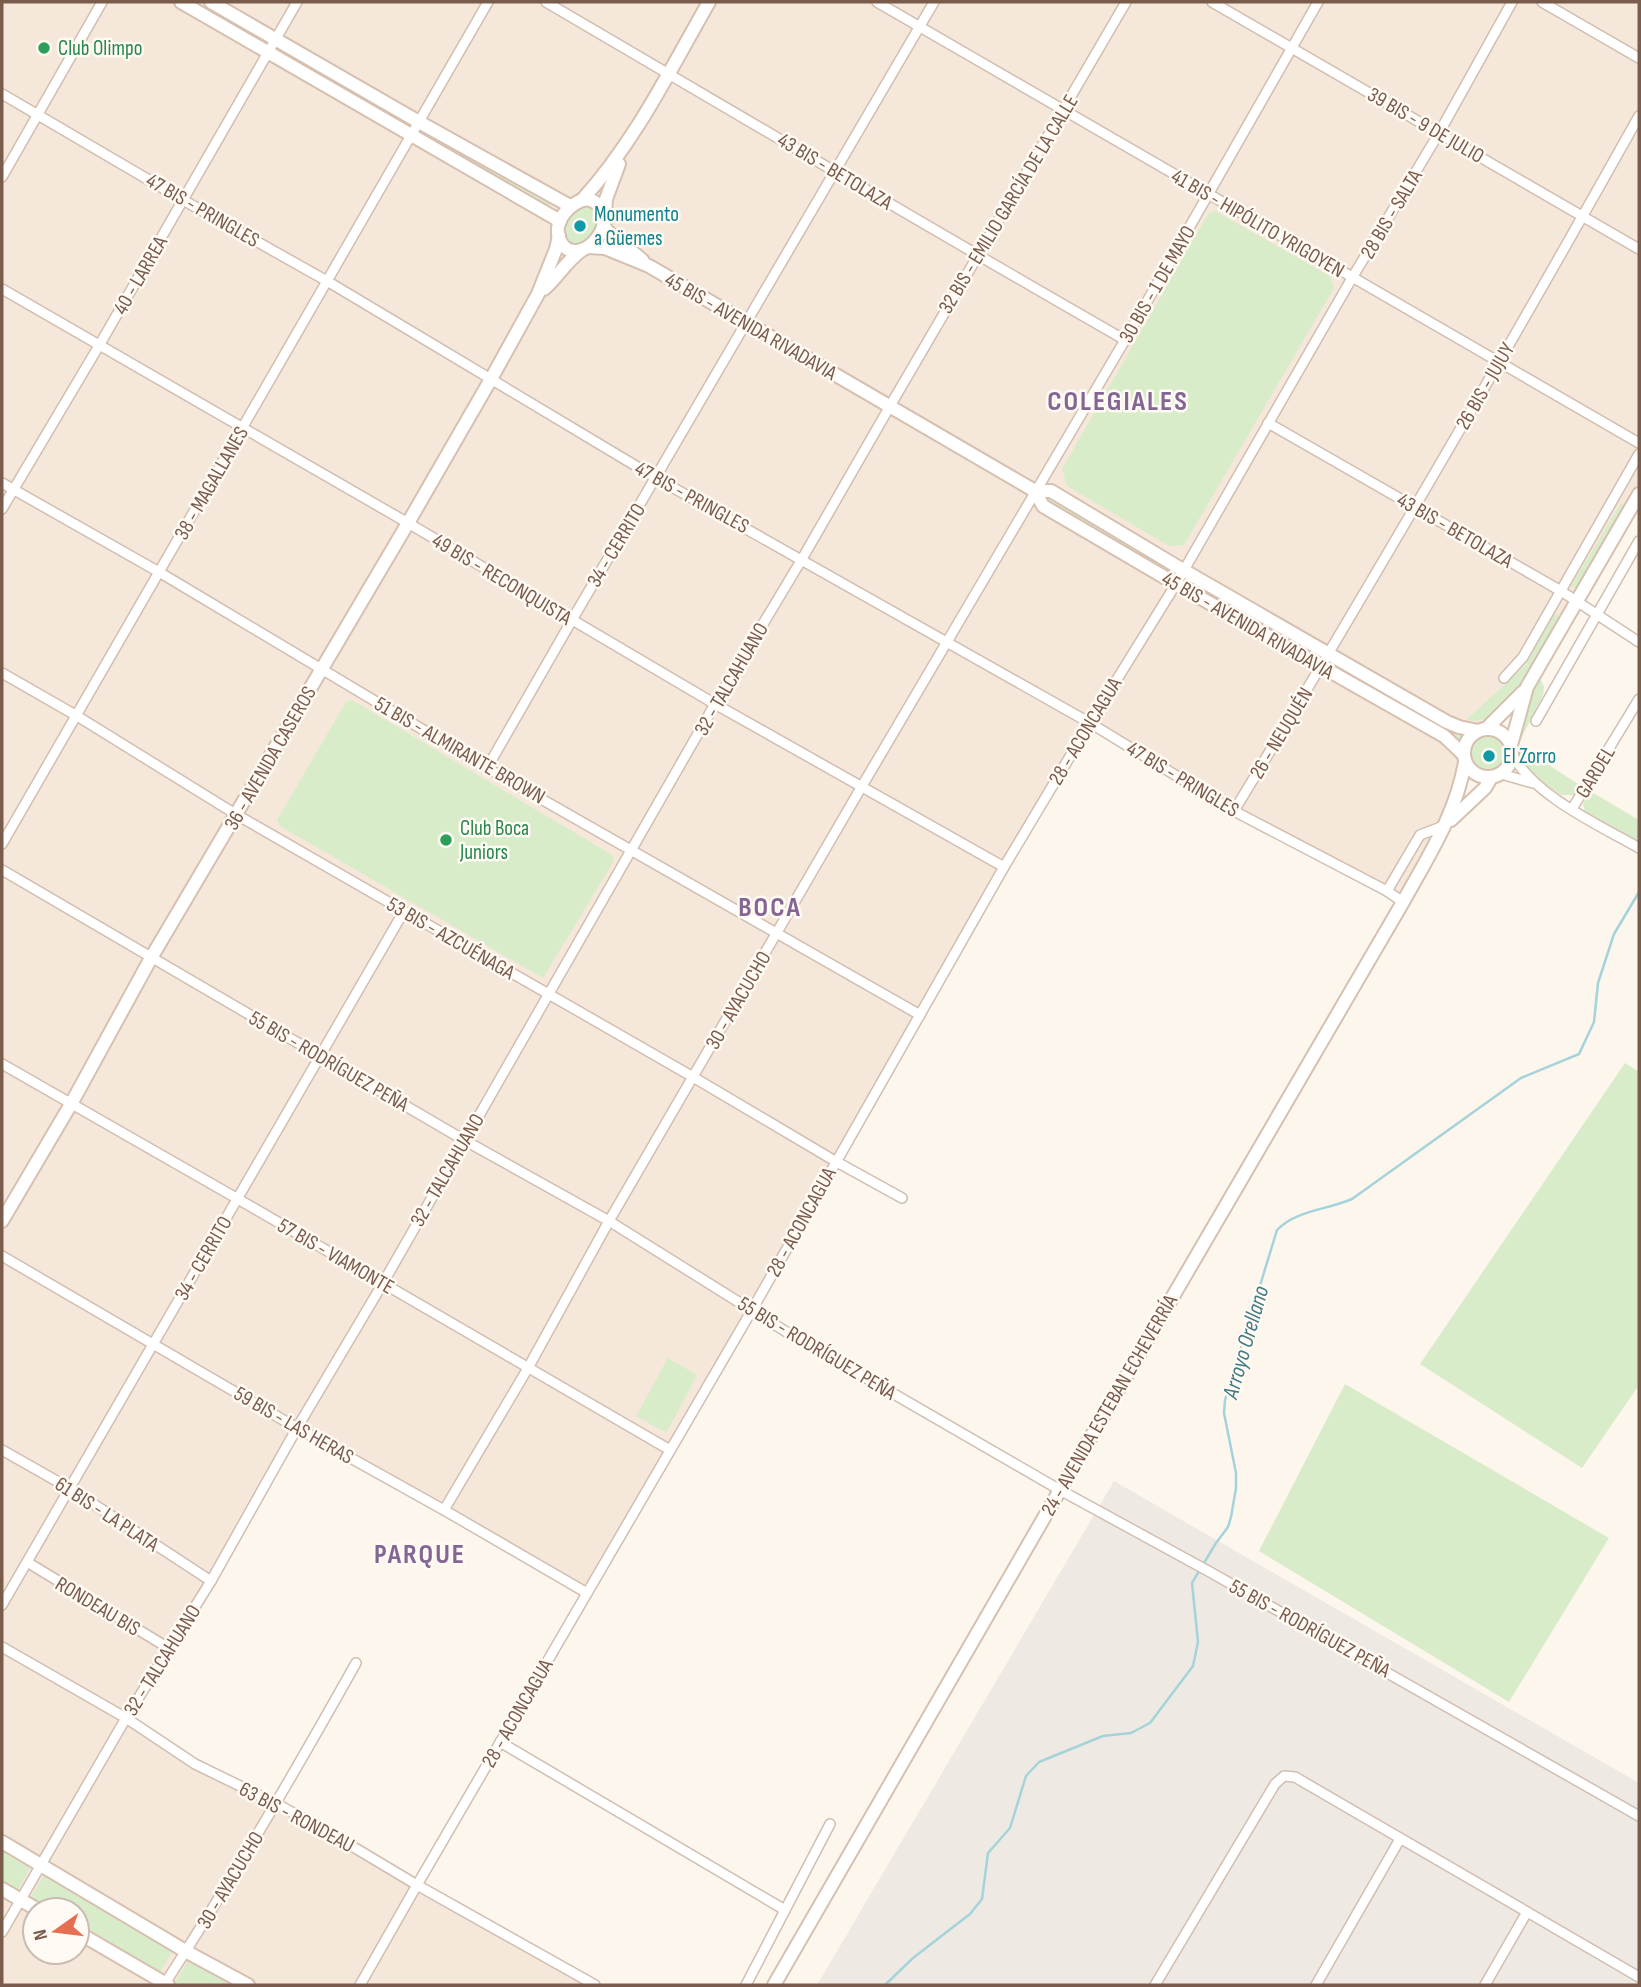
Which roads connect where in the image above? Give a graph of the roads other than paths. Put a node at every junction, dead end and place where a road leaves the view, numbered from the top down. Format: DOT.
graph roads {
  1 [pos="102,2"];
  2 [pos="181,2"];
  3 [pos="211,2"];
  4 [pos="297,2"];
  5 [pos="488,2"];
  6 [pos="546,2"];
  7 [pos="709,2"];
  8 [pos="877,2"];
  9 [pos="934,2"];
  10 [pos="1126,2"];
  11 [pos="1212,2"];
  12 [pos="1318,2"];
  13 [pos="1512,2"];
  14 [pos="1542,2"];
  15 [pos="920,27"];
  16 [pos="276,39"];
  17 [pos="1292,47"];
  18 [pos="267,52"];
  19 [pos="1639,58"];
  20 [pos="668,73"];
  21 [pos="2,94"];
  22 [pos="1064,110"];
  23 [pos="38,115"];
  24 [pos="1639,116"];
  25 [pos="419,122"];
  26 [pos="1439,134"];
  27 [pos="412,135"];
  28 [pos="628,142"];
  29 [pos="836,170"];
  30 [pos="2,177"];
  31 [pos="1208,194"];
  32 [pos="183,200"];
  33 [pos="576,203"];
  34 [pos="1583,216"];
  35 [pos="560,221"];
  36 [pos="604,223"];
  37 [pos="559,236"];
  38 [pos="587,248"];
  39 [pos="1639,249"];
  40 [pos="977,256"];
  41 [pos="649,266"];
  42 [pos="1352,278"];
  43 [pos="327,281"];
  44 [pos="2,289"];
  45 [pos="538,294"];
  46 [pos="747,323"];
  47 [pos="1125,340"];
  48 [pos="100,344"];
  49 [pos="1498,363"];
  50 [pos="491,379"];
  51 [pos="890,406"];
  52 [pos="1268,424"];
  53 [pos="243,428"];
  54 [pos="1639,443"];
  55 [pos="1639,454"];
  56 [pos="656,478"];
  57 [pos="2,483"];
  58 [pos="13,489"];
  59 [pos="1035,491"];
  60 [pos="1639,494"];
  61 [pos="1413,507"];
  62 [pos="2,509"];
  63 [pos="408,523"];
  64 [pos="1639,541"];
  65 [pos="802,559"];
  66 [pos="1183,570"];
  67 [pos="159,572"];
  68 [pos="1176,584"];
  69 [pos="1561,590"];
  70 [pos="1577,601"];
  71 [pos="1597,616"];
  72 [pos="572,620"];
  73 [pos="946,642"];
  74 [pos="1639,642"];
  75 [pos="1328,654"];
  76 [pos="1321,667"];
  77 [pos="322,669"];
  78 [pos="2,673"];
  79 [pos="1504,678"];
  80 [pos="1527,687"];
  81 [pos="1639,699"];
  82 [pos="715,704"];
  83 [pos="77,716"];
  84 [pos="1536,721"];
  85 [pos="1090,723"];
  86 [pos="1482,730"];
  87 [pos="1512,750"];
  88 [pos="1464,759"];
  89 [pos="488,768"];
  90 [pos="1496,776"];
  91 [pos="1534,783"];
  92 [pos="862,786"];
  93 [pos="1572,809"];
  94 [pos="1234,811"];
  95 [pos="237,815"];
  96 [pos="1446,825"];
  97 [pos="2,844"];
  98 [pos="1638,845"];
  99 [pos="632,850"];
  100 [pos="1004,867"];
  101 [pos="2,870"];
  102 [pos="1387,891"];
  103 [pos="1403,902"];
  104 [pos="404,911"];
  105 [pos="777,933"];
  106 [pos="151,958"];
  107 [pos="548,994"];
  108 [pos="920,1015"];
  109 [pos="321,1055"];
  110 [pos="2,1064"];
  111 [pos="693,1077"];
  112 [pos="71,1104"];
  113 [pos="464,1140"];
  114 [pos="835,1161"];
  115 [pos="902,1198"];
  116 [pos="237,1199"];
  117 [pos="2,1221"];
  118 [pos="609,1221"];
  119 [pos="2,1256"];
  120 [pos="383,1283"];
  121 [pos="752,1310"];
  122 [pos="152,1344"];
  123 [pos="528,1368"];
  124 [pos="297,1428"];
  125 [pos="2,1450"];
  126 [pos="670,1450"];
  127 [pos="69,1488"];
  128 [pos="1060,1490"];
  129 [pos="444,1510"];
  130 [pos="27,1562"];
  131 [pos="211,1581"];
  132 [pos="586,1593"];
  133 [pos="2,1605"];
  134 [pos="2,1647"];
  135 [pos="170,1649"];
  136 [pos="356,1663"];
  137 [pos="126,1718"];
  138 [pos="500,1742"];
  139 [pos="277,1804"];
  140 [pos="1639,1816"];
  141 [pos="830,1824"];
  142 [pos="1401,1839"];
  143 [pos="2,1842"];
  144 [pos="41,1866"];
  145 [pos="416,1885"];
  146 [pos="2,1889"];
  147 [pos="23,1896"];
  148 [pos="21,1900"];
  149 [pos="785,1910"];
  150 [pos="1527,1912"];
  151 [pos="2,1932"];
  152 [pos="91,1941"];
  153 [pos="187,1952"];
  154 [pos="1639,1977"];
  155 [pos="166,1985"];
  156 [pos="248,1985"];
  157 [pos="360,1985"];
  158 [pos="595,1985"];
  159 [pos="746,1985"];
  160 [pos="774,1985"];
  161 [pos="1155,1985"];
  162 [pos="1316,1985"];
  163 [pos="1485,1985"];
  1 -- 23 [label="street"];
  2 -- 18 [label="main road"];
  3 -- 16 [label="main road"];
  4 -- 16 [label="street, 40 - LARREA"];
  5 -- 25 [label="street, 38 - MAGALLANES"];
  6 -- 20 [label="street, 43 BIS - BETOLAZA"];
  7 -- 20 [label="main road"];
  8 -- 15 [label="street, 41 BIS - HIPÓLITO YRIGOYEN"];
  9 -- 15 [label="street, 34 - CERRITO"];
  10 -- 22 [label="street, 32 BIS - EMILIO GARCÍA DE LA CALLE"];
  11 -- 17 [label="street, 39 BIS - 9 DE JULIO"];
  12 -- 17 [label="street, 30 BIS - 1 DE MAYO"];
  13 -- 26 [label="street, 28 BIS - SALTA"];
  14 -- 19 [label="street"];
  15 -- 22 [label="street, 41 BIS - HIPÓLITO YRIGOYEN"];
  15 -- 29 [label="street, 34 - CERRITO"];
  16 -- 18 [label="street, 40 - LARREA"];
  16 -- 25 [label="main road"];
  17 -- 26 [label="street, 39 BIS - 9 DE JULIO"];
  17 -- 31 [label="street, 30 BIS - 1 DE MAYO"];
  18 -- 27 [label="main road"];
  18 -- 32 [label="street, 40 - LARREA"];
  20 -- 28 [label="main road"];
  20 -- 29 [label="street, 43 BIS - BETOLAZA"];
  21 -- 23 [label="street, 47 BIS - PRINGLES"];
  22 -- 31 [label="street, 41 BIS - HIPÓLITO YRIGOYEN"];
  22 -- 40 [label="street, 32 BIS - EMILIO GARCÍA DE LA CALLE"];
  23 -- 30 [label="street"];
  23 -- 32 [label="street, 47 BIS - PRINGLES"];
  24 -- 34 [label="street, 26 BIS - JUJUY"];
  25 -- 27 [label="street, 38 - MAGALLANES"];
  25 -- 33 [label="main road"];
  26 -- 34 [label="street, 39 BIS - 9 DE JULIO"];
  26 -- 42 [label="street, 28 BIS - SALTA"];
  27 -- 35 [label="main road"];
  27 -- 43 [label="street, 38 - MAGALLANES"];
  28 -- 33 [label="main road"];
  28 -- 36 [label="main road"];
  29 -- 40 [label="street, 43 BIS - BETOLAZA"];
  29 -- 46 [label="street, 34 - CERRITO"];
  31 -- 42 [label="street, 41 BIS - HIPÓLITO YRIGOYEN"];
  31 -- 47 [label="street, 30 BIS - 1 DE MAYO"];
  32 -- 43 [label="street, 47 BIS - PRINGLES"];
  32 -- 48 [label="street, 40 - LARREA"];
  33 -- 35 [label="main road"];
  33 -- 36 [label="main road"];
  34 -- 39 [label="street, 39 BIS - 9 DE JULIO"];
  34 -- 49 [label="street, 26 BIS - JUJUY"];
  35 -- 37 [label="main road"];
  36 -- 38 [label="main road"];
  36 -- 41 [label="main road, 45 BIS - AVENIDA RIVADAVIA"];
  37 -- 38 [label="main road"];
  37 -- 45 [label="main road, 36 - AVENIDA CASEROS"];
  38 -- 41 [label="main road, 45 BIS - AVENIDA RIVADAVIA"];
  38 -- 45 [label="main road, 36 - AVENIDA CASEROS"];
  40 -- 47 [label="street, 43 BIS - BETOLAZA"];
  40 -- 51 [label="street, 32 BIS - EMILIO GARCÍA DE LA CALLE"];
  41 -- 46 [label="main road, 45 BIS - AVENIDA RIVADAVIA"];
  42 -- 49 [label="street, 41 BIS - HIPÓLITO YRIGOYEN"];
  42 -- 52 [label="street, 28 BIS - SALTA"];
  43 -- 50 [label="street, 47 BIS - PRINGLES"];
  43 -- 53 [label="street, 38 - MAGALLANES"];
  44 -- 48 [label="street, 49 BIS - RECONQUISTA"];
  45 -- 50 [label="main road, 36 - AVENIDA CASEROS"];
  46 -- 51 [label="main road, 45 BIS - AVENIDA RIVADAVIA"];
  46 -- 56 [label="street, 34 - CERRITO"];
  47 -- 59 [label="street, 30 BIS - 1 DE MAYO"];
  48 -- 53 [label="street, 49 BIS - RECONQUISTA"];
  48 -- 58 [label="street, 40 - LARREA"];
  49 -- 54 [label="street, 41 BIS - HIPÓLITO YRIGOYEN"];
  49 -- 61 [label="street, 26 BIS - JUJUY"];
  50 -- 56 [label="street, 47 BIS - PRINGLES"];
  50 -- 63 [label="main road, 36 - AVENIDA CASEROS"];
  51 -- 59 [label="main road, 45 BIS - AVENIDA RIVADAVIA"];
  51 -- 65 [label="street, 32 - TALCAHUANO"];
  52 -- 61 [label="street, 43 BIS - BETOLAZA"];
  52 -- 66 [label="street, 28 BIS - SALTA"];
  53 -- 63 [label="street, 49 BIS - RECONQUISTA"];
  53 -- 67 [label="street, 38 - MAGALLANES"];
  55 -- 69 [label="street"];
  56 -- 65 [label="street, 47 BIS - PRINGLES"];
  56 -- 72 [label="street, 34 - CERRITO"];
  57 -- 58 [label="street, 51 BIS - ALMIRANTE BROWN"];
  58 -- 62 [label="street, 40 - LARREA"];
  58 -- 67 [label="street, 51 BIS - ALMIRANTE BROWN"];
  59 -- 66 [label="main road, 45 BIS - AVENIDA RIVADAVIA"];
  59 -- 68 [label="main road, 45 BIS - AVENIDA RIVADAVIA"];
  59 -- 73 [label="street, 30 - AYACUCHO"];
  60 -- 70 [label="main road"];
  61 -- 69 [label="street, 43 BIS - BETOLAZA"];
  61 -- 75 [label="street, 26 BIS - JUJUY"];
  63 -- 72 [label="street, 49 BIS - RECONQUISTA"];
  63 -- 77 [label="main road, 36 - AVENIDA CASEROS"];
  64 -- 71 [label="street"];
  65 -- 73 [label="street, 47 BIS - PRINGLES"];
  65 -- 82 [label="street, 32 - TALCAHUANO"];
  66 -- 68 [label="street, 28 - ACONCAGUA"];
  66 -- 75 [label="main road, 45 BIS - AVENIDA RIVADAVIA"];
  67 -- 77 [label="street, 51 BIS - ALMIRANTE BROWN"];
  67 -- 83 [label="street, 38 - MAGALLANES"];
  68 -- 76 [label="main road, 45 BIS - AVENIDA RIVADAVIA"];
  68 -- 85 [label="street, 28 - ACONCAGUA"];
  69 -- 70 [label="street, 43 BIS - BETOLAZA"];
  69 -- 79 [label="street"];
  70 -- 71 [label="street, 43 BIS - BETOLAZA"];
  70 -- 80 [label="main road"];
  71 -- 74 [label="street, 43 BIS - BETOLAZA"];
  71 -- 84 [label="street"];
  72 -- 82 [label="street, 49 BIS - RECONQUISTA"];
  72 -- 89 [label="street, 34 - CERRITO"];
  73 -- 85 [label="street, 47 BIS - PRINGLES"];
  73 -- 92 [label="street, 30 - AYACUCHO"];
  75 -- 76 [label="street, 26 - NEUQUÉN"];
  75 -- 86 [label="main road, 45 BIS - AVENIDA RIVADAVIA"];
  76 -- 88 [label="main road, 45 BIS - AVENIDA RIVADAVIA"];
  76 -- 94 [label="street, 26 - NEUQUÉN"];
  77 -- 89 [label="street, 51 BIS - ALMIRANTE BROWN"];
  77 -- 95 [label="main road, 36 - AVENIDA CASEROS"];
  78 -- 83 [label="street, 53 BIS - AZCUÉNAGA"];
  80 -- 86 [label="main road"];
  80 -- 87 [label="main road"];
  81 -- 93 [label="street, GARDEL"];
  82 -- 92 [label="street, 49 BIS - RECONQUISTA"];
  82 -- 99 [label="street, 32 - TALCAHUANO"];
  83 -- 95 [label="street, 53 BIS - AZCUÉNAGA"];
  83 -- 97 [label="street, 38 - MAGALLANES"];
  85 -- 94 [label="street, 47 BIS - PRINGLES"];
  85 -- 100 [label="street, 28 - ACONCAGUA"];
  86 -- 87 [label="main road"];
  86 -- 88 [label="main road"];
  87 -- 90 [label="main road"];
  87 -- 91 [label="street"];
  88 -- 90 [label="main road"];
  88 -- 96 [label="main road, 24 - AVENIDA ESTEBAN ECHEVERRÍA"];
  89 -- 99 [label="street, 51 BIS - ALMIRANTE BROWN"];
  90 -- 91 [label="street"];
  90 -- 96 [label="main road, 24 - AVENIDA ESTEBAN ECHEVERRÍA"];
  91 -- 93 [label="street"];
  92 -- 100 [label="street, 49 BIS - RECONQUISTA"];
  92 -- 105 [label="street, 30 - AYACUCHO"];
  93 -- 98 [label="street"];
  94 -- 102 [label="street, 47 BIS - PRINGLES"];
  95 -- 104 [label="street, 53 BIS - AZCUÉNAGA"];
  95 -- 106 [label="main road, 36 - AVENIDA CASEROS"];
  96 -- 102 [label="street, 24 - AVENIDA ESTEBAN ECHEVERRÍA"];
  96 -- 103 [label="main road, 24 - AVENIDA ESTEBAN ECHEVERRÍA"];
  99 -- 105 [label="street, 51 BIS - ALMIRANTE BROWN"];
  99 -- 107 [label="street, 32 - TALCAHUANO"];
  100 -- 108 [label="street, 28 - ACONCAGUA"];
  101 -- 106 [label="street, 55 BIS - RODRÍGUEZ PEÑA"];
  102 -- 103 [label="street, 47 BIS - PRINGLES"];
  103 -- 128 [label="main road, 24 - AVENIDA ESTEBAN ECHEVERRÍA"];
  104 -- 107 [label="street, 53 BIS - AZCUÉNAGA"];
  104 -- 109 [label="street, 34 - CERRITO"];
  105 -- 108 [label="street, 51 BIS - ALMIRANTE BROWN"];
  105 -- 111 [label="street, 30 - AYACUCHO"];
  106 -- 109 [label="street, 55 BIS - RODRÍGUEZ PEÑA"];
  106 -- 112 [label="main road, 36 - AVENIDA CASEROS"];
  107 -- 111 [label="street, 53 BIS - AZCUÉNAGA"];
  107 -- 113 [label="street, 32 - TALCAHUANO"];
  108 -- 114 [label="street, 28 - ACONCAGUA"];
  109 -- 113 [label="street, 55 BIS - RODRÍGUEZ PEÑA"];
  109 -- 116 [label="street, 34 - CERRITO"];
  110 -- 112 [label="street, 57 BIS - VIAMONTE"];
  111 -- 114 [label="street, 53 BIS - AZCUÉNAGA"];
  111 -- 118 [label="street, 30 - AYACUCHO"];
  112 -- 116 [label="street, 57 BIS - VIAMONTE"];
  112 -- 117 [label="main road, 36 - AVENIDA CASEROS"];
  113 -- 118 [label="street, 55 BIS - RODRÍGUEZ PEÑA"];
  113 -- 120 [label="street, 32 - TALCAHUANO"];
  114 -- 115 [label="street, 53 BIS - AZCUÉNAGA"];
  114 -- 121 [label="street, 28 - ACONCAGUA"];
  116 -- 120 [label="street, 57 BIS - VIAMONTE"];
  116 -- 122 [label="street, 34 - CERRITO"];
  118 -- 121 [label="street, 55 BIS - RODRÍGUEZ PEÑA"];
  118 -- 123 [label="street, 30 - AYACUCHO"];
  119 -- 122 [label="street, 59 BIS - LAS HERAS"];
  120 -- 123 [label="street, 57 BIS - VIAMONTE"];
  120 -- 124 [label="street, 32 - TALCAHUANO"];
  121 -- 126 [label="street, 28 - ACONCAGUA"];
  121 -- 128 [label="street, 55 BIS - RODRÍGUEZ PEÑA"];
  122 -- 124 [label="street, 59 BIS - LAS HERAS"];
  122 -- 127 [label="street, 34 - CERRITO"];
  123 -- 126 [label="street, 57 BIS - VIAMONTE"];
  123 -- 129 [label="street, 30 - AYACUCHO"];
  124 -- 129 [label="street, 59 BIS - LAS HERAS"];
  124 -- 131 [label="street, 32 - TALCAHUANO"];
  125 -- 127 [label="street, 61 BIS - LA PLATA"];
  126 -- 132 [label="street, 28 - ACONCAGUA"];
  127 -- 130 [label="street, 34 - CERRITO"];
  127 -- 131 [label="street, 61 BIS - LA PLATA"];
  128 -- 140 [label="street, 55 BIS - RODRÍGUEZ PEÑA"];
  128 -- 160 [label="main road, 24 - AVENIDA ESTEBAN ECHEVERRÍA"];
  129 -- 132 [label="street, 59 BIS - LAS HERAS"];
  130 -- 133 [label="street, 34 - CERRITO"];
  130 -- 135 [label="street, RONDEAU BIS"];
  131 -- 135 [label="street, 32 - TALCAHUANO"];
  132 -- 138 [label="street, 28 - ACONCAGUA"];
  134 -- 137 [label="street, 63 BIS - RONDEAU"];
  135 -- 137 [label="street, 32 - TALCAHUANO"];
  136 -- 139 [label="street, 30 - AYACUCHO"];
  137 -- 139 [label="street, 63 BIS - RONDEAU"];
  137 -- 144 [label="street, 32 - TALCAHUANO"];
  138 -- 145 [label="street, 28 - ACONCAGUA"];
  138 -- 149 [label="street"];
  139 -- 145 [label="street, 63 BIS - RONDEAU"];
  139 -- 153 [label="street, 30 - AYACUCHO"];
  141 -- 149 [label="street"];
  142 -- 150 [label="street"];
  142 -- 161 [label="street"];
  142 -- 162 [label="street"];
  143 -- 144 [label="main road"];
  144 -- 147 [label="street, 32 - TALCAHUANO"];
  144 -- 153 [label="main road"];
  145 -- 157 [label="street, 28 - ACONCAGUA"];
  145 -- 158 [label="street, 63 BIS - RONDEAU"];
  146 -- 148 [label="main road"];
  148 -- 151 [label="street, 32 - TALCAHUANO"];
  149 -- 159 [label="street"];
  150 -- 154 [label="street"];
  150 -- 163 [label="street"];
  152 -- 155 [label="main road"];
  153 -- 155 [label="street, 30 - AYACUCHO"];
  153 -- 156 [label="main road"];
}
